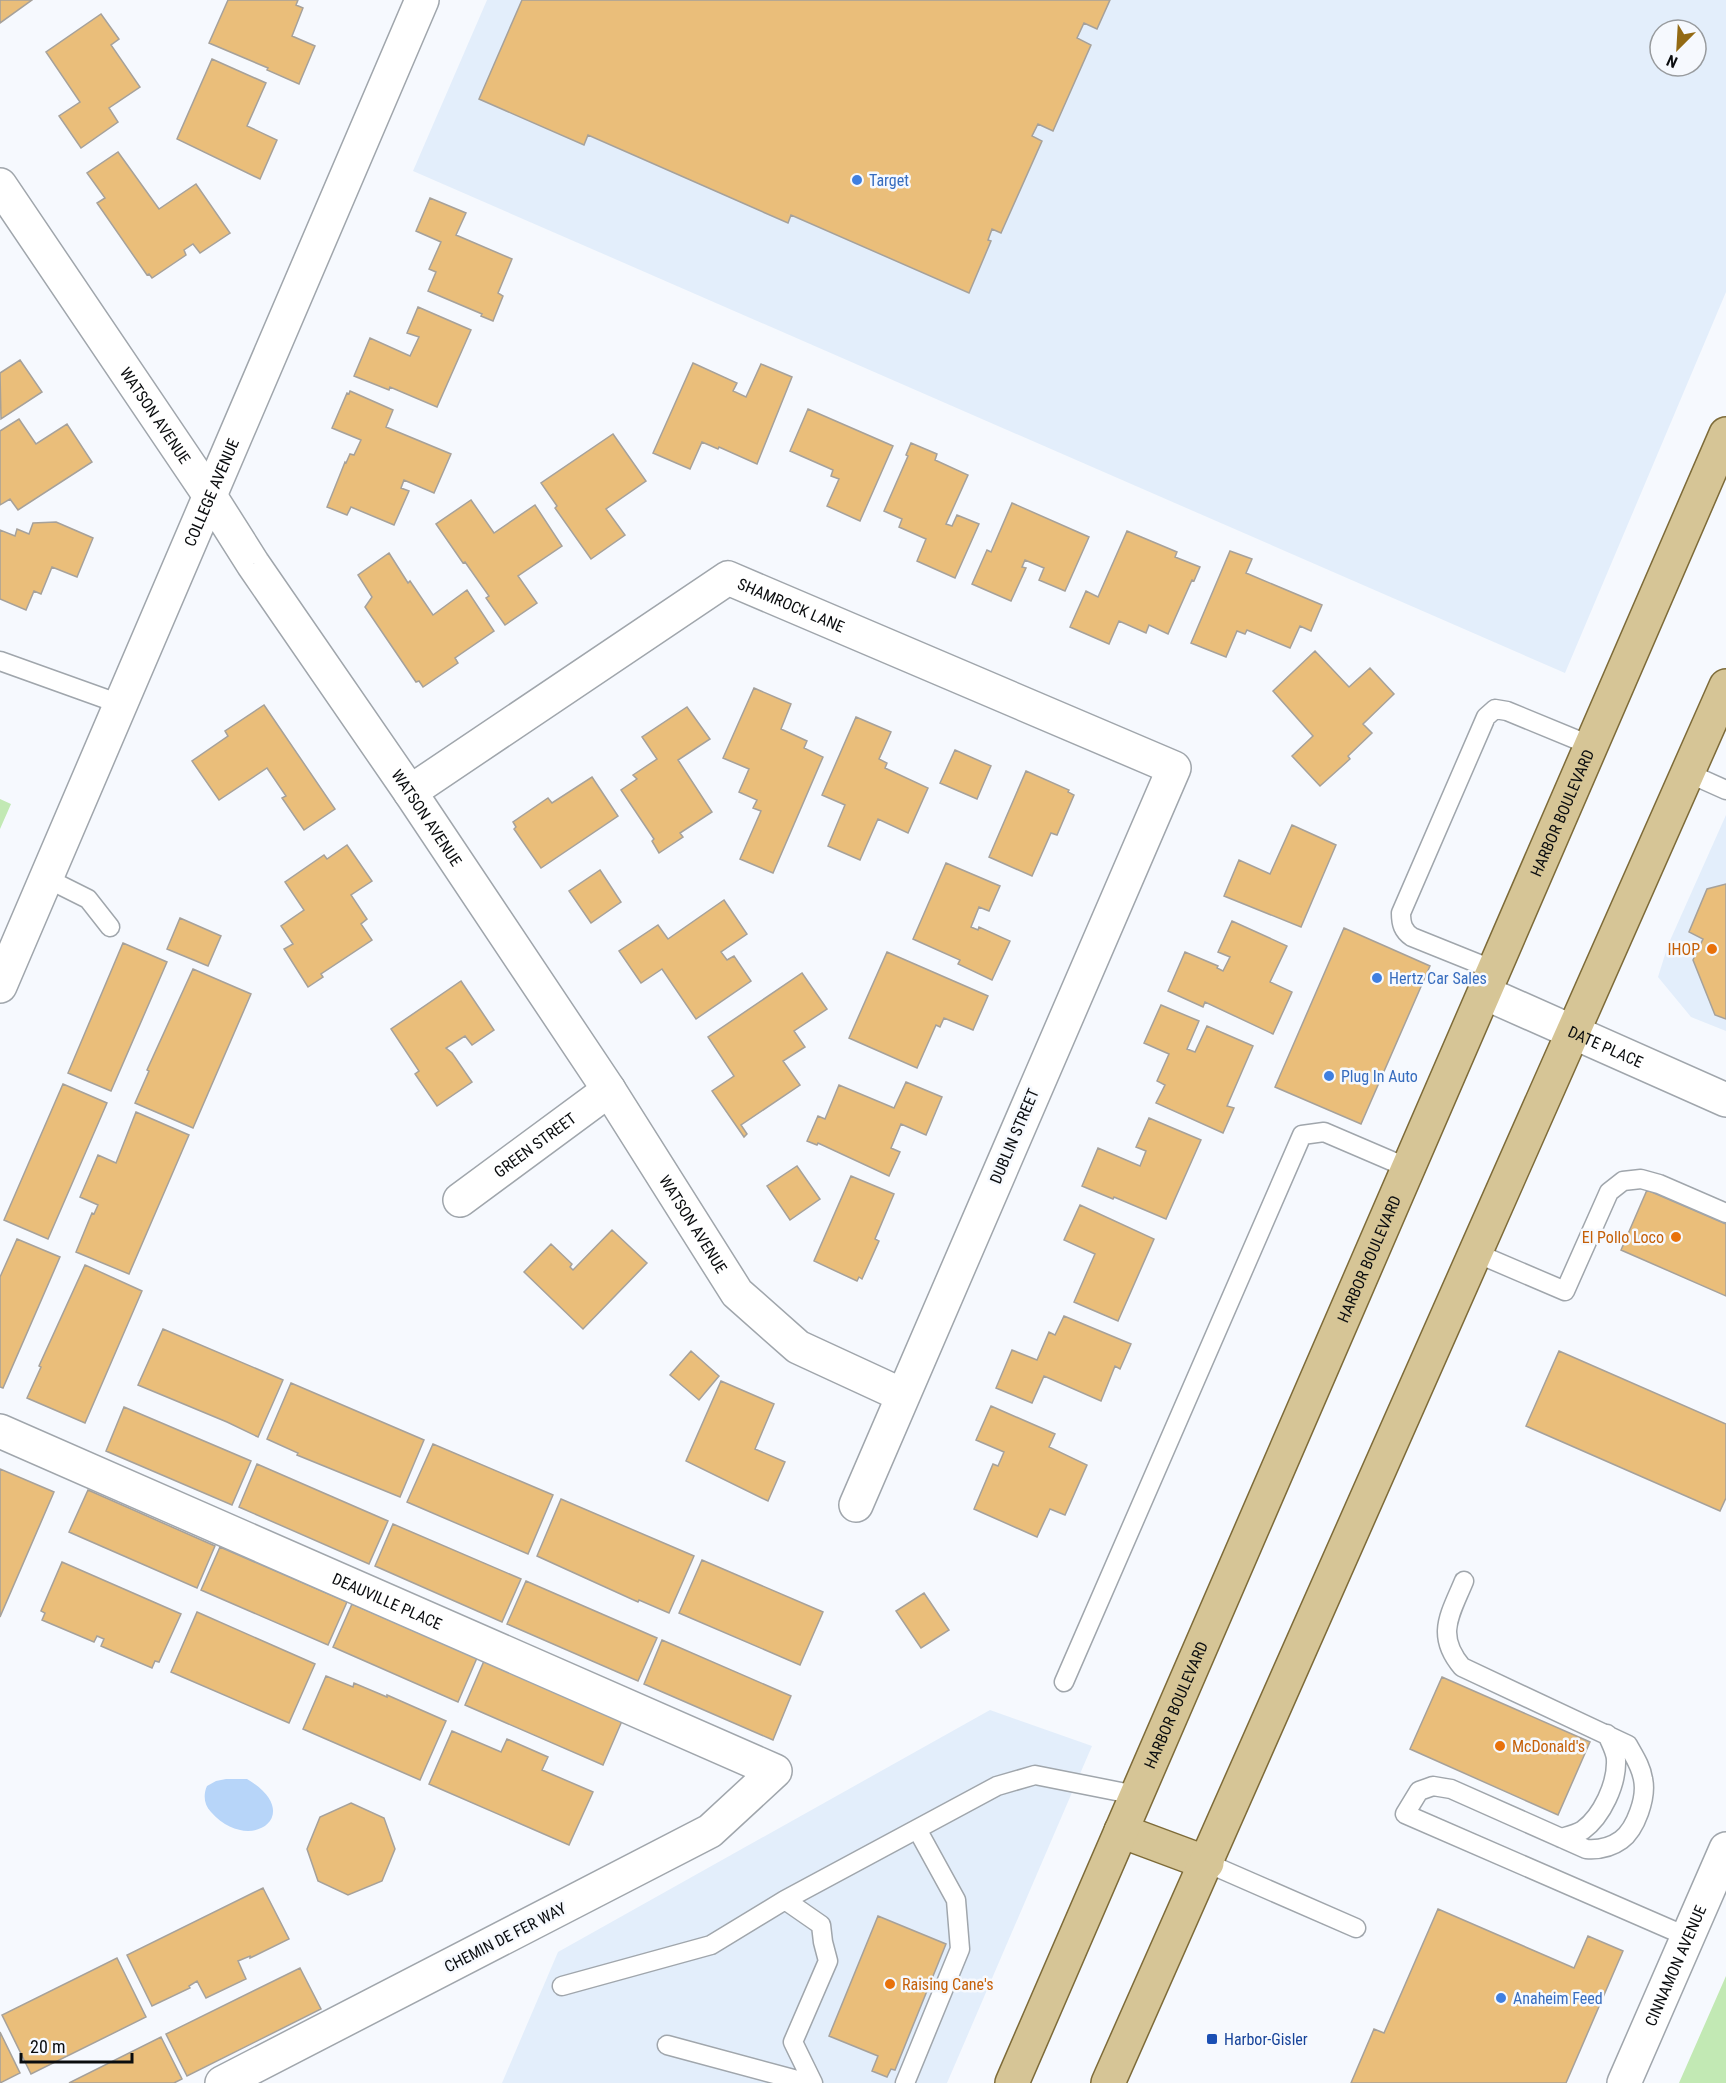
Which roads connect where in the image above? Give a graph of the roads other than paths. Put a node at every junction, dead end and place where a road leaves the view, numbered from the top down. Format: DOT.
graph roads {
  1 [pos="422,0"];
  2 [pos="0,184"];
  3 [pos="1726,434"];
  4 [pos="210,496"];
  5 [pos="0,661"];
  6 [pos="1726,686"];
  7 [pos="120,704"];
  8 [pos="1592,746"];
  9 [pos="1174,768"];
  10 [pos="1688,773"];
  11 [pos="1726,790"];
  12 [pos="410,792"];
  13 [pos="46,878"];
  14 [pos="110,927"];
  15 [pos="1489,981"];
  16 [pos="0,986"];
  17 [pos="1574,1032"];
  18 [pos="609,1090"];
  19 [pos="1726,1100"];
  20 [pos="1408,1168"];
  21 [pos="460,1200"];
  22 [pos="1726,1213"];
  23 [pos="1476,1253"];
  24 [pos="902,1395"];
  25 [pos="0,1431"];
  26 [pos="856,1505"];
  27 [pos="1464,1581"];
  28 [pos="1064,1682"];
  29 [pos="1607,1734"];
  30 [pos="775,1771"];
  31 [pos="1136,1795"];
  32 [pos="917,1829"];
  33 [pos="1121,1831"];
  34 [pos="1561,1838"];
  35 [pos="1726,1849"];
  36 [pos="1207,1863"];
  37 [pos="785,1900"];
  38 [pos="1356,1928"];
  39 [pos="1688,1937"];
  40 [pos="562,1986"];
  41 [pos="667,2045"];
  42 [pos="222,2083"];
  43 [pos="808,2083"];
  44 [pos="813,2083"];
  45 [pos="905,2083"];
  46 [pos="1012,2083"];
  47 [pos="1108,2083"];
  48 [pos="1624,2083"];
  1 -- 4 [label="street, COLLEGE AVENUE"];
  2 -- 4 [label="street, WATSON AVENUE"];
  3 -- 8 [label="main road, HARBOR BOULEVARD"];
  4 -- 7 [label="street, COLLEGE AVENUE"];
  4 -- 12 [label="street, WATSON AVENUE"];
  5 -- 7 [label="lane"];
  6 -- 10 [label="main road"];
  7 -- 13 [label="street, COLLEGE AVENUE"];
  8 -- 15 [label="main road, HARBOR BOULEVARD"];
  8 -- 15 [label="lane"];
  9 -- 12 [label="street, SHAMROCK LANE"];
  9 -- 24 [label="street, DUBLIN STREET"];
  10 -- 11 [label="lane"];
  10 -- 17 [label="main road"];
  12 -- 18 [label="street, WATSON AVENUE"];
  13 -- 14 [label="lane"];
  13 -- 16 [label="street, COLLEGE AVENUE"];
  15 -- 17 [label="street, DATE PLACE"];
  15 -- 20 [label="main road, HARBOR BOULEVARD"];
  17 -- 19 [label="street, DATE PLACE"];
  17 -- 23 [label="main road"];
  18 -- 21 [label="street, GREEN STREET"];
  18 -- 24 [label="street, WATSON AVENUE"];
  20 -- 28 [label="lane"];
  20 -- 31 [label="main road, HARBOR BOULEVARD"];
  22 -- 23 [label="lane"];
  23 -- 36 [label="main road"];
  24 -- 26 [label="street, DUBLIN STREET"];
  25 -- 30 [label="street, DEAUVILLE PLACE"];
  27 -- 29 [label="lane"];
  29 -- 34 [label="lane"];
  29 -- 34 [label="lane"];
  30 -- 42 [label="street, CHEMIN DE FER WAY"];
  31 -- 32 [label="lane"];
  31 -- 33 [label="main road, HARBOR BOULEVARD"];
  32 -- 37 [label="lane"];
  32 -- 45 [label="lane"];
  33 -- 36 [label="main road"];
  33 -- 46 [label="main road, HARBOR BOULEVARD"];
  34 -- 39 [label="lane"];
  35 -- 39 [label="street, CINNAMON AVENUE"];
  36 -- 38 [label="lane"];
  36 -- 47 [label="main road"];
  37 -- 40 [label="lane"];
  37 -- 44 [label="lane"];
  39 -- 48 [label="street, CINNAMON AVENUE"];
  41 -- 43 [label="lane"];
}
